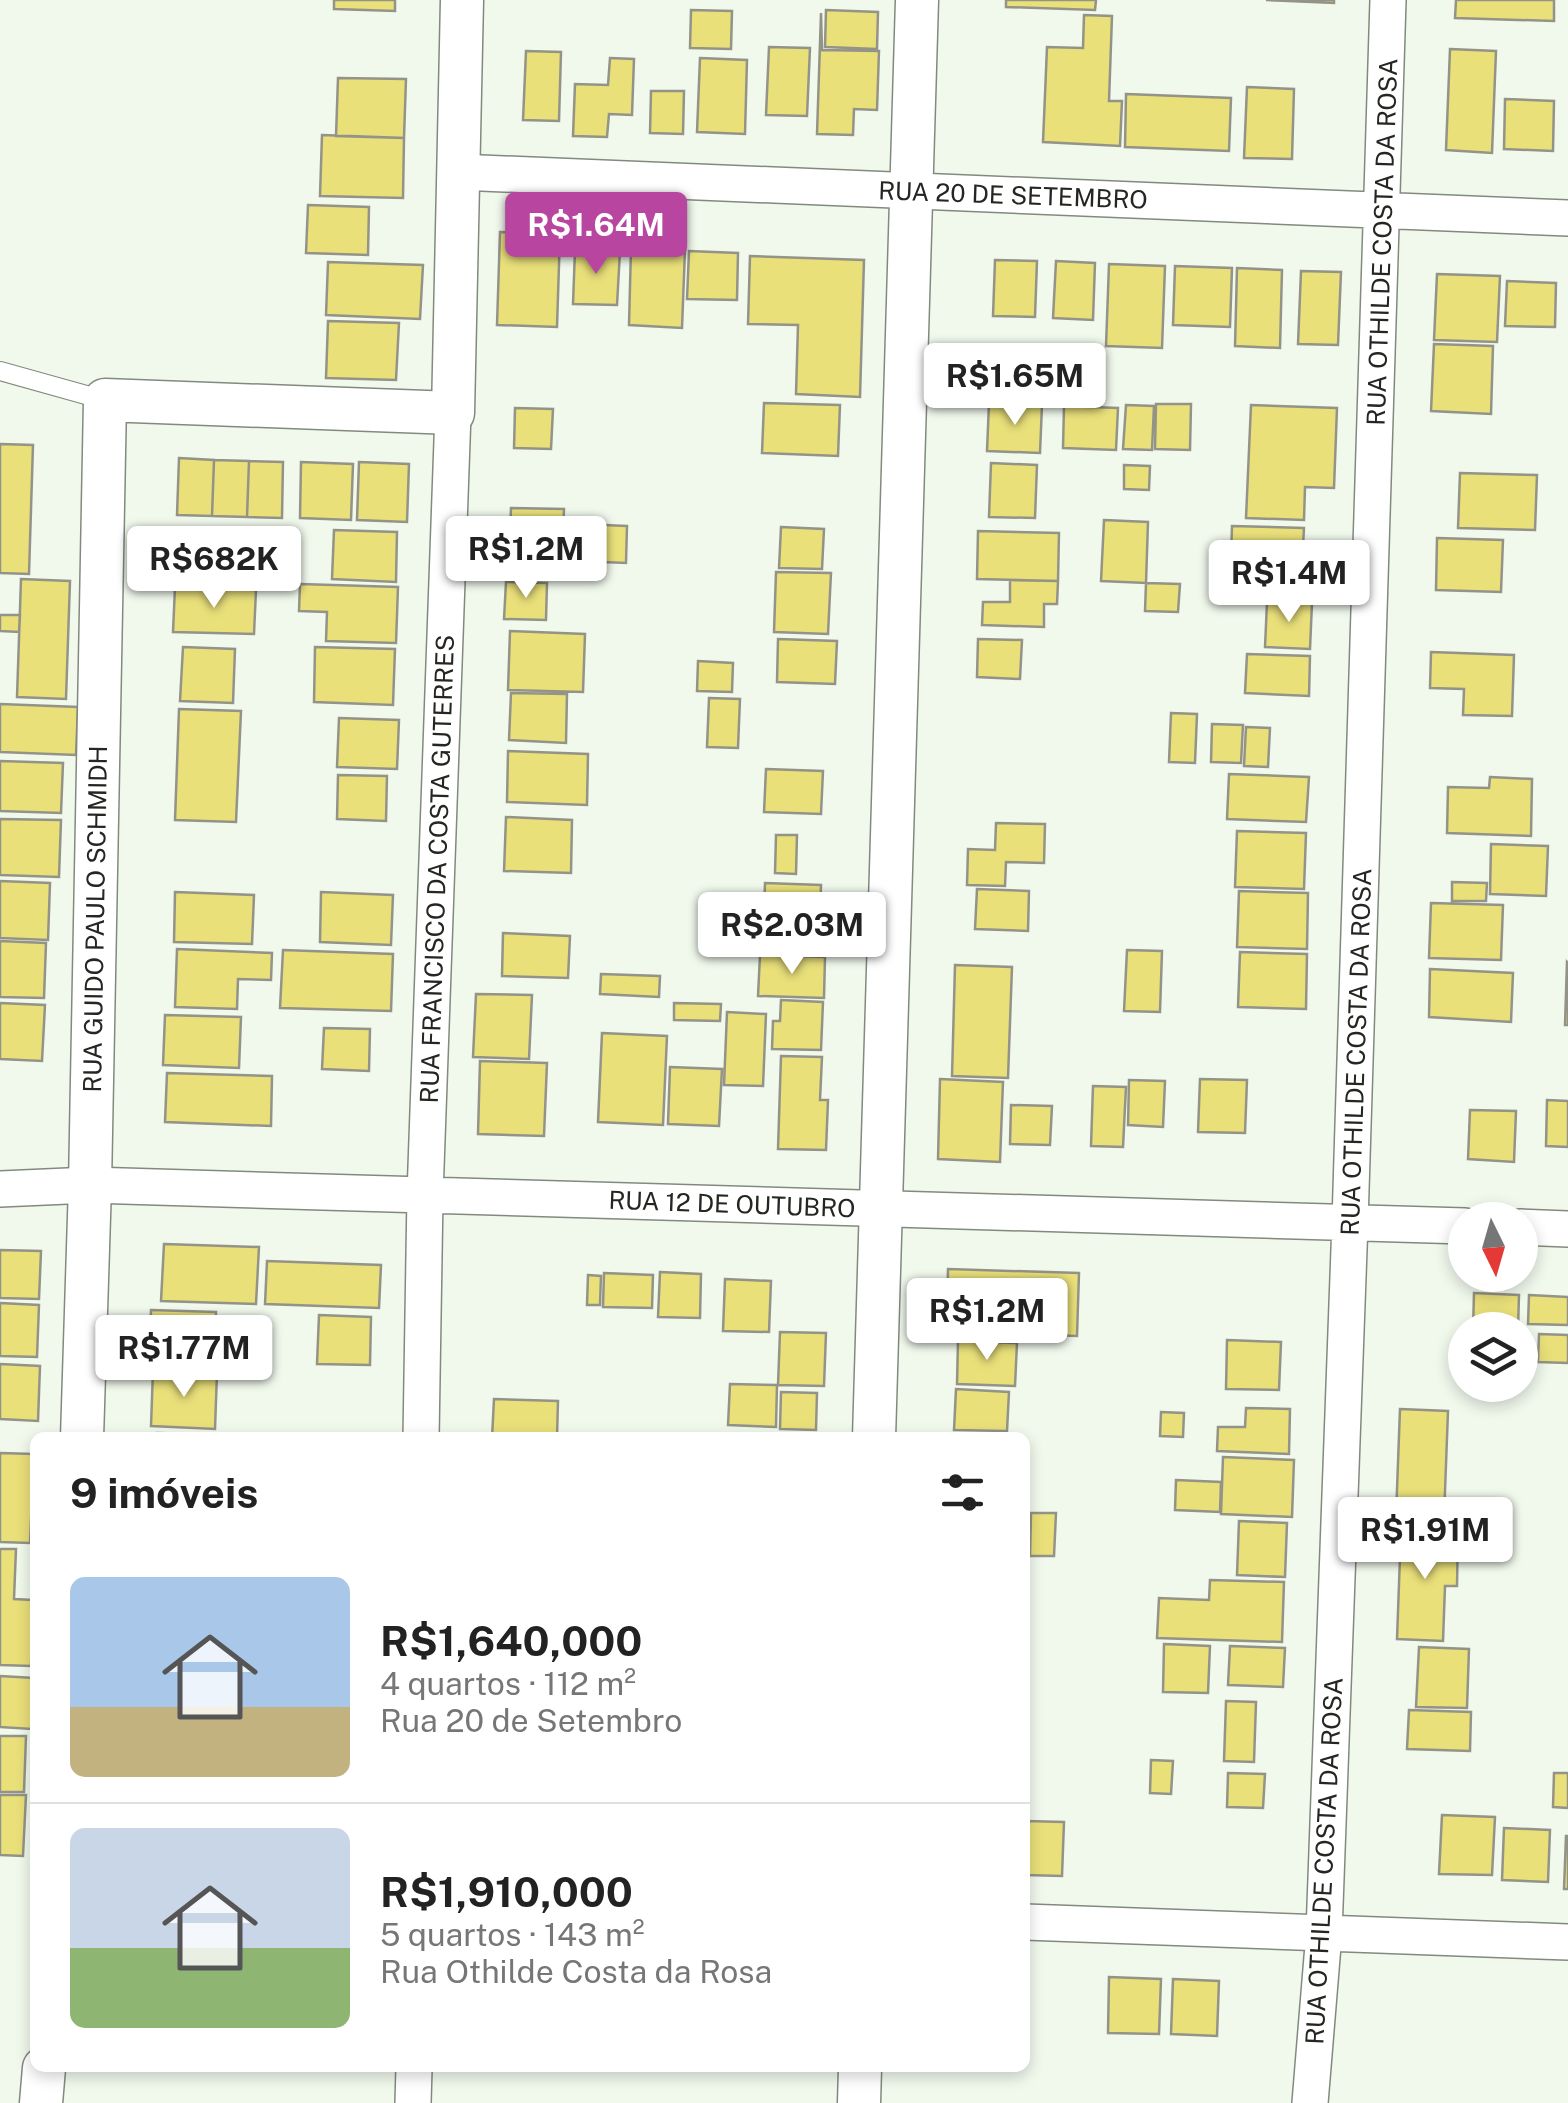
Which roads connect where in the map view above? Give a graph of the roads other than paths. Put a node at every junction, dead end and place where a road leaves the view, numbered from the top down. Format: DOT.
graph roads {
  1 [pos="462,0"];
  2 [pos="917,0"];
  3 [pos="1388,0"];
  4 [pos="458,172"];
  5 [pos="911,190"];
  6 [pos="1384,210"];
  7 [pos="1568,218"];
  8 [pos="0,371"];
  9 [pos="105,400"];
  10 [pos="453,413"];
  11 [pos="90,1185"];
  12 [pos="0,1189"];
  13 [pos="425,1195"];
  14 [pos="879,1208"];
  15 [pos="1350,1222"];
  16 [pos="1448,1225"];
  17 [pos="1538,1228"];
  18 [pos="1568,1229"];
  19 [pos="82,1432"];
  20 [pos="422,1432"];
  21 [pos="874,1432"];
  22 [pos="1030,1922"];
  23 [pos="1324,1933"];
  24 [pos="1568,1942"];
  25 [pos="44,2072"];
  26 [pos="414,2072"];
  27 [pos="860,2072"];
  28 [pos="40,2103"];
  29 [pos="413,2103"];
  30 [pos="859,2103"];
  31 [pos="1310,2103"];
  1 -- 4 [label="street, RUA FRANCISCO DA COSTA GUTERRES"];
  2 -- 5 [label="street"];
  3 -- 6 [label="street, RUA OTHILDE COSTA DA ROSA"];
  4 -- 5 [label="street, RUA 20 DE SETEMBRO"];
  4 -- 10 [label="street, RUA FRANCISCO DA COSTA GUTERRES"];
  5 -- 6 [label="street, RUA 20 DE SETEMBRO"];
  5 -- 14 [label="street"];
  6 -- 7 [label="street, RUA 20 DE SETEMBRO"];
  6 -- 15 [label="street, RUA OTHILDE COSTA DA ROSA"];
  8 -- 9 [label="lane"];
  9 -- 10 [label="street"];
  9 -- 11 [label="street, RUA GUIDO PAULO SCHMIDH"];
  10 -- 13 [label="street, RUA FRANCISCO DA COSTA GUTERRES"];
  11 -- 12 [label="street, RUA 12 DE OUTUBRO"];
  11 -- 13 [label="street, RUA 12 DE OUTUBRO"];
  11 -- 19 [label="street, RUA GUIDO PAULO SCHMIDH"];
  13 -- 14 [label="street, RUA 12 DE OUTUBRO"];
  13 -- 20 [label="street, RUA FRANCISCO DA COSTA GUTERRES"];
  14 -- 15 [label="street, RUA 12 DE OUTUBRO"];
  14 -- 21 [label="street"];
  15 -- 16 [label="street, RUA 12 DE OUTUBRO"];
  15 -- 23 [label="street, RUA OTHILDE COSTA DA ROSA"];
  17 -- 18 [label="street"];
  22 -- 23 [label="street"];
  23 -- 24 [label="street"];
  23 -- 31 [label="street, RUA OTHILDE COSTA DA ROSA"];
  25 -- 28 [label="street"];
  26 -- 29 [label="street"];
  27 -- 30 [label="street"];
}
